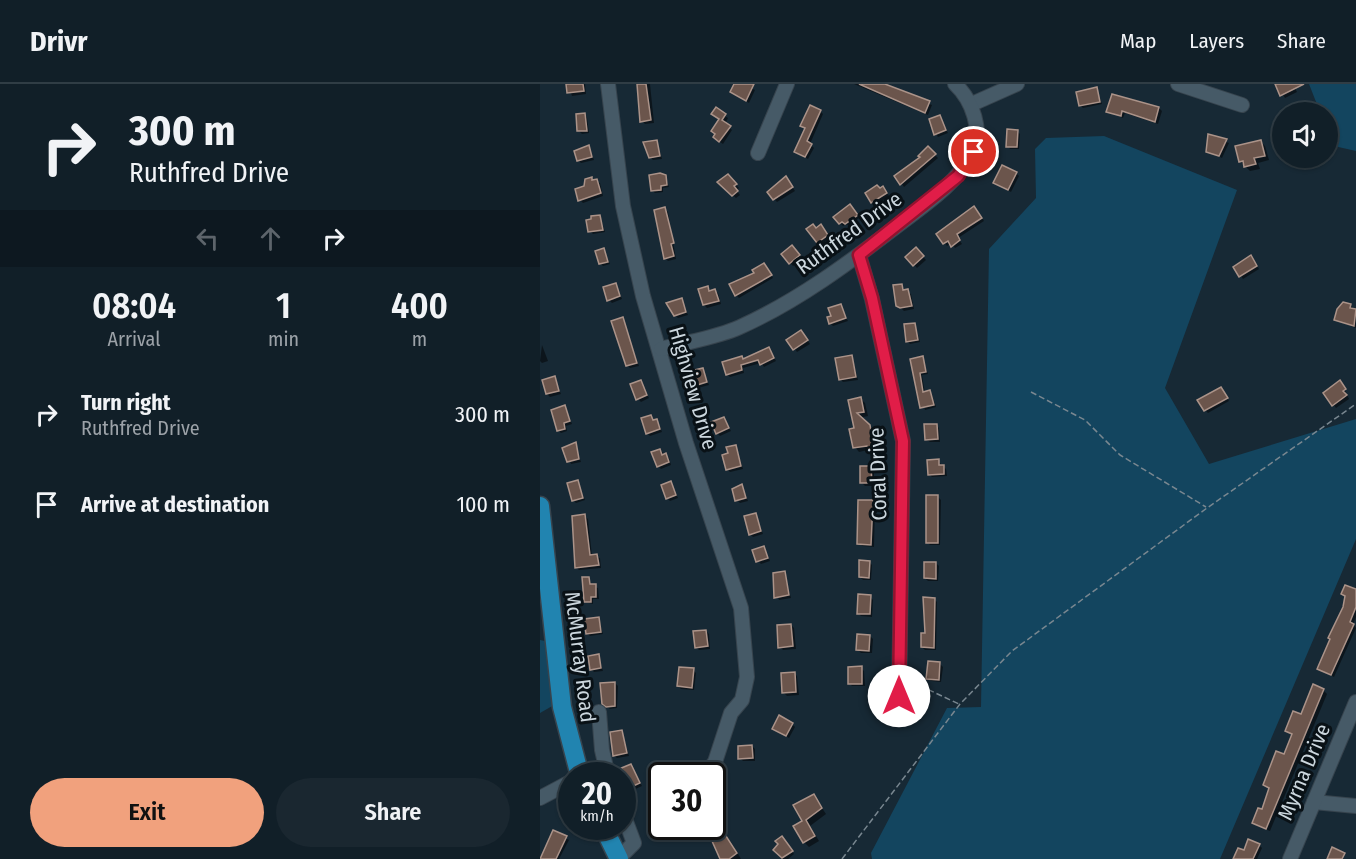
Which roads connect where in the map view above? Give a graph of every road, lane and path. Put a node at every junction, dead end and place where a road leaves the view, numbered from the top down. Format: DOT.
graph roads {
  1 [pos="608,84"];
  2 [pos="787,84"];
  3 [pos="955,84"];
  4 [pos="1017,84"];
  5 [pos="1178,84"];
  6 [pos="972,104"];
  7 [pos="1242,105"];
  8 [pos="758,153"];
  9 [pos="859,255"];
  10 [pos="661,349"];
  11 [pos="1031,392"];
  12 [pos="1356,404"];
  13 [pos="540,506"];
  14 [pos="1207,508"];
  15 [pos="899,676"];
  16 [pos="899,696"];
  17 [pos="1356,702"];
  18 [pos="960,704"];
  19 [pos="599,712"];
  20 [pos="576,762"];
  21 [pos="605,762"];
  22 [pos="715,762"];
  23 [pos="558,788"];
  24 [pos="540,798"];
  25 [pos="1314,802"];
  26 [pos="1356,806"];
  27 [pos="610,840"];
  28 [pos="633,840"];
  29 [pos="619,859"];
  30 [pos="842,859"];
  31 [pos="1290,859"];
  1 -- 10 [label="street, Highview Drive"];
  2 -- 8 [label="street"];
  3 -- 6 [label="street"];
  4 -- 6 [label="street"];
  5 -- 7 [label="street"];
  6 -- 9 [label="street, Ruthfred Drive"];
  9 -- 10 [label="street, Ruthfred Drive"];
  9 -- 15 [label="street, Coral Drive"];
  10 -- 22 [label="street, Highview Drive"];
  11 -- 14 [label="path"];
  12 -- 14 [label="path"];
  13 -- 20 [label="main road, McMurray Road"];
  14 -- 18 [label="path"];
  15 -- 16 [label="street, Coral Drive"];
  15 -- 18 [label="path"];
  17 -- 25 [label="street, Myrna Drive"];
  18 -- 30 [label="path"];
  19 -- 21 [label="street"];
  23 -- 24 [label="street"];
  25 -- 26 [label="street"];
  25 -- 31 [label="street, Myrna Drive"];
  27 -- 29 [label="main road"];
  28 -- 29 [label="street"];
}
